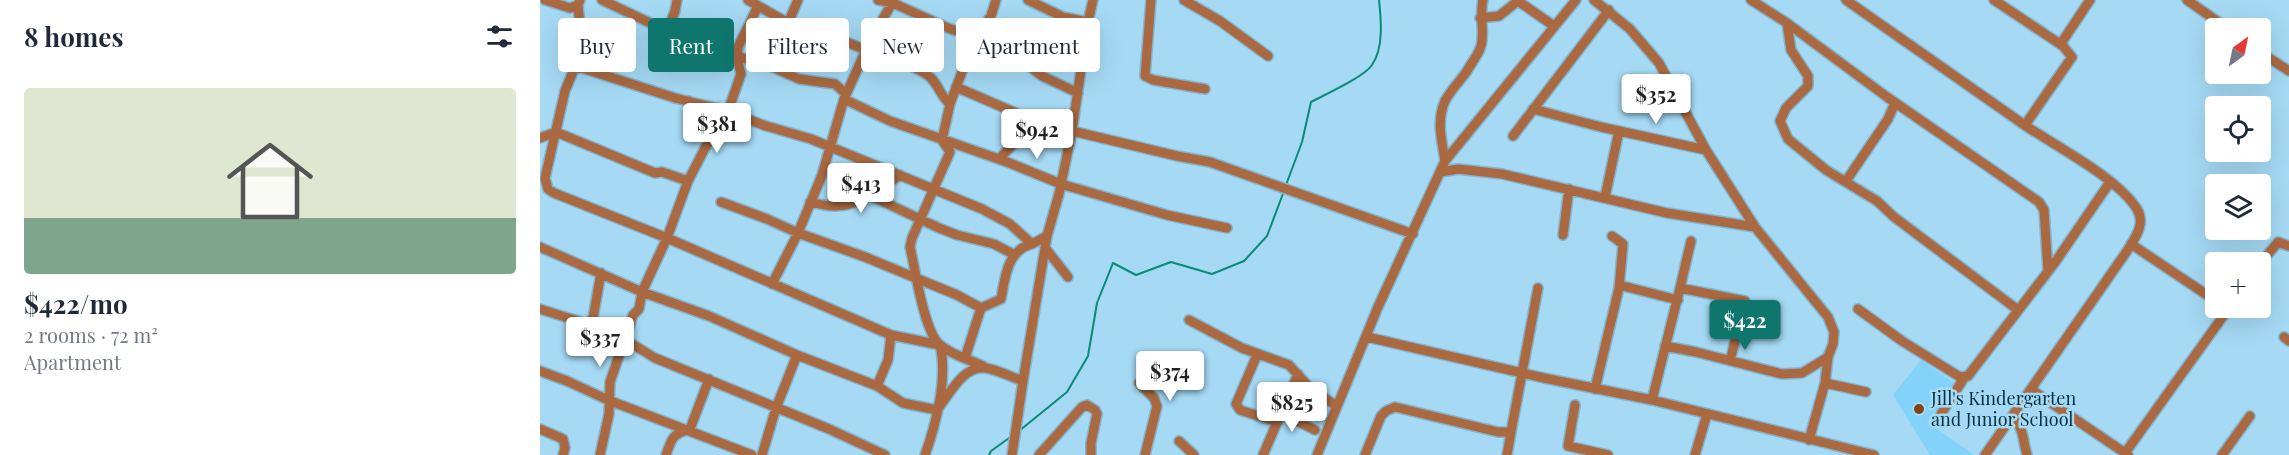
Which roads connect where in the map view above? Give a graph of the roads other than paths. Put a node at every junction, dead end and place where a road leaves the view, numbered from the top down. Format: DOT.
graph roads {
  1 [pos="545,0"];
  2 [pos="602,0"];
  3 [pos="676,0"];
  4 [pos="748,0"];
  5 [pos="798,0"];
  6 [pos="878,0"];
  7 [pos="996,0"];
  8 [pos="1028,0"];
  9 [pos="1093,0"];
  10 [pos="1151,0"];
  11 [pos="1184,0"];
  12 [pos="1483,0"];
  13 [pos="1576,0"];
  14 [pos="1594,0"];
  15 [pos="1751,0"];
  16 [pos="1847,0"];
  17 [pos="1994,0"];
  18 [pos="2090,0"];
  19 [pos="2187,0"];
  20 [pos="893,1"];
  21 [pos="1519,1"];
  22 [pos="579,2"];
  23 [pos="758,6"];
  24 [pos="1609,10"];
  25 [pos="580,18"];
  26 [pos="672,18"];
  27 [pos="779,18"];
  28 [pos="790,18"];
  29 [pos="883,18"];
  30 [pos="989,18"];
  31 [pos="1068,18"];
  32 [pos="1089,18"];
  33 [pos="1480,18"];
  34 [pos="2213,18"];
  35 [pos="648,23"];
  36 [pos="1787,23"];
  37 [pos="1554,26"];
  38 [pos="956,31"];
  39 [pos="2063,46"];
  40 [pos="734,56"];
  41 [pos="1268,56"];
  42 [pos="737,57"];
  43 [pos="2271,59"];
  44 [pos="861,61"];
  45 [pos="2289,71"];
  46 [pos="573,72"];
  47 [pos="595,72"];
  48 [pos="922,72"];
  49 [pos="962,72"];
  50 [pos="1037,72"];
  51 [pos="1081,72"];
  52 [pos="956,87"];
  53 [pos="1205,90"];
  54 [pos="1078,93"];
  55 [pos="845,97"];
  56 [pos="689,101"];
  57 [pos="1895,103"];
  58 [pos="950,104"];
  59 [pos="1533,110"];
  60 [pos="728,111"];
  61 [pos="1027,118"];
  62 [pos="2025,125"];
  63 [pos="1072,130"];
  64 [pos="1619,131"];
  65 [pos="556,132"];
  66 [pos="1023,134"];
  67 [pos="715,135"];
  68 [pos="1059,135"];
  69 [pos="1513,136"];
  70 [pos="540,138"];
  71 [pos="942,140"];
  72 [pos="831,148"];
  73 [pos="1706,150"];
  74 [pos="999,159"];
  75 [pos="1445,162"];
  76 [pos="1440,172"];
  77 [pos="900,175"];
  78 [pos="688,181"];
  79 [pos="1846,181"];
  80 [pos="2110,182"];
  81 [pos="1061,184"];
  82 [pos="543,188"];
  83 [pos="935,189"];
  84 [pos="1569,189"];
  85 [pos="869,195"];
  86 [pos="1605,197"];
  87 [pos="721,202"];
  88 [pos="810,202"];
  89 [pos="917,218"];
  90 [pos="1755,226"];
  91 [pos="1227,228"];
  92 [pos="798,233"];
  93 [pos="1413,234"];
  94 [pos="1563,235"];
  95 [pos="1047,236"];
  96 [pos="1612,237"];
  97 [pos="667,238"];
  98 [pos="1692,241"];
  99 [pos="2287,241"];
  100 [pos="1032,244"];
  101 [pos="2131,244"];
  102 [pos="540,247"];
  103 [pos="1046,249"];
  104 [pos="2269,252"];
  105 [pos="1015,255"];
  106 [pos="2048,271"];
  107 [pos="601,273"];
  108 [pos="1068,277"];
  109 [pos="917,279"];
  110 [pos="772,284"];
  111 [pos="1538,288"];
  112 [pos="1619,288"];
  113 [pos="1680,288"];
  114 [pos="642,292"];
  115 [pos="2205,294"];
  116 [pos="1677,300"];
  117 [pos="981,308"];
  118 [pos="540,309"];
  119 [pos="1858,309"];
  120 [pos="2018,310"];
  121 [pos="2220,318"];
  122 [pos="1189,320"];
  123 [pos="891,335"];
  124 [pos="1366,337"];
  125 [pos="624,339"];
  126 [pos="940,345"];
  127 [pos="1665,346"];
  128 [pos="797,355"];
  129 [pos="1257,355"];
  130 [pos="1828,357"];
  131 [pos="965,358"];
  132 [pos="1730,361"];
  133 [pos="986,368"];
  134 [pos="540,371"];
  135 [pos="1523,373"];
  136 [pos="1298,374"];
  137 [pos="1964,378"];
  138 [pos="709,380"];
  139 [pos="1023,381"];
  140 [pos="1139,383"];
  141 [pos="1825,383"];
  142 [pos="877,386"];
  143 [pos="1595,389"];
  144 [pos="2032,390"];
  145 [pos="1866,392"];
  146 [pos="608,400"];
  147 [pos="1652,400"];
  148 [pos="1575,405"];
  149 [pos="1337,406"];
  150 [pos="776,408"];
  151 [pos="938,410"];
  152 [pos="1707,414"];
  153 [pos="2013,416"];
  154 [pos="2250,416"];
  155 [pos="1279,418"];
  156 [pos="1936,422"];
  157 [pos="540,429"];
  158 [pos="687,430"];
  159 [pos="1315,430"];
  160 [pos="1511,432"];
  161 [pos="1809,440"];
  162 [pos="1179,441"];
  163 [pos="1567,451"];
  164 [pos="2126,454"];
  165 [pos="563,455"];
  166 [pos="600,455"];
  167 [pos="666,455"];
  168 [pos="752,455"];
  169 [pos="762,455"];
  170 [pos="885,455"];
  171 [pos="925,455"];
  172 [pos="1012,455"];
  173 [pos="1039,455"];
  174 [pos="1091,455"];
  175 [pos="1145,455"];
  176 [pos="1194,455"];
  177 [pos="1263,455"];
  178 [pos="1317,455"];
  179 [pos="1365,455"];
  180 [pos="1508,455"];
  181 [pos="1608,455"];
  182 [pos="1695,455"];
  183 [pos="1874,455"];
  184 [pos="1985,455"];
  185 [pos="2027,455"];
  186 [pos="2222,455"];
  1 -- 22 [label="street"];
  2 -- 35 [label="street"];
  3 -- 26 [label="street"];
  4 -- 23 [label="street"];
  5 -- 28 [label="street"];
  6 -- 20 [label="street"];
  7 -- 30 [label="street"];
  8 -- 31 [label="street"];
  9 -- 32 [label="street"];
  10 -- 53 [label="street"];
  11 -- 41 [label="street"];
  12 -- 33 [label="street"];
  13 -- 37 [label="street"];
  14 -- 24 [label="street"];
  15 -- 36 [label="street"];
  16 -- 62 [label="street"];
  17 -- 39 [label="street"];
  18 -- 39 [label="street"];
  19 -- 34 [label="street"];
  20 -- 29 [label="street"];
  20 -- 38 [label="street"];
  21 -- 33 [label="street"];
  21 -- 37 [label="street"];
  22 -- 25 [label="street"];
  23 -- 27 [label="street"];
  23 -- 42 [label="street"];
  24 -- 59 [label="street"];
  24 -- 73 [label="street"];
  33 -- 75 [label="street"];
  36 -- 57 [label="street"];
  36 -- 79 [label="street"];
  37 -- 75 [label="street"];
  39 -- 62 [label="street"];
  40 -- 42 [label="street"];
  42 -- 55 [label="street"];
  42 -- 60 [label="street"];
  43 -- 45 [label="street"];
  44 -- 55 [label="street"];
  46 -- 65 [label="street"];
  47 -- 56 [label="street"];
  48 -- 58 [label="street"];
  49 -- 52 [label="street"];
  50 -- 54 [label="street"];
  51 -- 54 [label="street"];
  52 -- 58 [label="street"];
  52 -- 61 [label="street"];
  54 -- 63 [label="street"];
  55 -- 71 [label="street"];
  55 -- 72 [label="street"];
  56 -- 60 [label="street"];
  56 -- 67 [label="street"];
  57 -- 79 [label="street"];
  57 -- 106 [label="street"];
  58 -- 71 [label="street"];
  59 -- 64 [label="street"];
  59 -- 69 [label="street"];
  60 -- 67 [label="street"];
  60 -- 72 [label="street"];
  61 -- 66 [label="street"];
  61 -- 68 [label="street"];
  62 -- 80 [label="street"];
  63 -- 68 [label="street"];
  63 -- 81 [label="street"];
  63 -- 93 [label="street"];
  64 -- 73 [label="street"];
  64 -- 86 [label="street"];
  65 -- 70 [label="street"];
  65 -- 78 [label="street"];
  65 -- 82 [label="street"];
  66 -- 68 [label="street"];
  66 -- 74 [label="street"];
  67 -- 78 [label="street"];
  71 -- 74 [label="street"];
  71 -- 83 [label="street"];
  72 -- 77 [label="street"];
  72 -- 88 [label="street"];
  73 -- 90 [label="street"];
  74 -- 81 [label="street"];
  75 -- 76 [label="street"];
  76 -- 84 [label="street"];
  76 -- 93 [label="street"];
  77 -- 83 [label="street"];
  77 -- 85 [label="street"];
  78 -- 97 [label="street"];
  79 -- 120 [label="street"];
  80 -- 101 [label="street"];
  80 -- 106 [label="street"];
  81 -- 91 [label="street"];
  81 -- 95 [label="street"];
  82 -- 97 [label="street"];
  83 -- 89 [label="street"];
  83 -- 100 [label="street"];
  84 -- 86 [label="street"];
  84 -- 94 [label="street"];
  85 -- 88 [label="street"];
  85 -- 89 [label="street"];
  86 -- 90 [label="street"];
  87 -- 92 [label="street"];
  88 -- 92 [label="street"];
  89 -- 105 [label="street"];
  89 -- 109 [label="street"];
  90 -- 130 [label="street"];
  92 -- 109 [label="street"];
  92 -- 110 [label="street"];
  93 -- 124 [label="street"];
  95 -- 100 [label="street"];
  95 -- 103 [label="street"];
  96 -- 112 [label="street"];
  97 -- 110 [label="street"];
  97 -- 114 [label="street"];
  98 -- 113 [label="street"];
  99 -- 104 [label="street"];
  100 -- 105 [label="street"];
  101 -- 115 [label="street"];
  101 -- 144 [label="street"];
  102 -- 107 [label="street"];
  103 -- 108 [label="street"];
  103 -- 139 [label="street"];
  105 -- 117 [label="street"];
  106 -- 120 [label="street"];
  107 -- 114 [label="street"];
  107 -- 118 [label="street"];
  109 -- 117 [label="street"];
  109 -- 126 [label="street"];
  110 -- 123 [label="street"];
  111 -- 135 [label="street"];
  112 -- 116 [label="street"];
  112 -- 143 [label="street"];
  113 -- 116 [label="street"];
  113 -- 132 [label="street"];
  114 -- 125 [label="street"];
  114 -- 128 [label="street"];
  116 -- 127 [label="street"];
  117 -- 131 [label="street"];
  119 -- 137 [label="street"];
  120 -- 137 [label="street"];
  121 -- 164 [label="street"];
  122 -- 129 [label="street"];
  123 -- 126 [label="street"];
  123 -- 142 [label="street"];
  124 -- 135 [label="street"];
  124 -- 149 [label="street"];
  125 -- 138 [label="street"];
  125 -- 146 [label="street"];
  126 -- 131 [label="street"];
  126 -- 151 [label="street"];
  127 -- 132 [label="street"];
  127 -- 147 [label="street"];
  128 -- 142 [label="street"];
  128 -- 150 [label="street"];
  129 -- 136 [label="street"];
  129 -- 155 [label="street"];
  130 -- 132 [label="street"];
  130 -- 141 [label="street"];
  131 -- 133 [label="street"];
  133 -- 139 [label="street"];
  133 -- 151 [label="street"];
  134 -- 146 [label="street"];
  135 -- 143 [label="street"];
  135 -- 160 [label="street"];
  136 -- 149 [label="street"];
  136 -- 155 [label="street"];
  137 -- 156 [label="street"];
  138 -- 150 [label="street"];
  138 -- 158 [label="street"];
  139 -- 172 [label="street"];
  140 -- 175 [label="street"];
  141 -- 145 [label="street"];
  141 -- 161 [label="street"];
  142 -- 151 [label="street"];
  143 -- 147 [label="street"];
  144 -- 153 [label="street"];
  144 -- 164 [label="street"];
  146 -- 158 [label="street"];
  146 -- 166 [label="street"];
  147 -- 152 [label="street"];
  148 -- 163 [label="street"];
  149 -- 178 [label="street"];
  150 -- 169 [label="street"];
  150 -- 170 [label="street"];
  151 -- 171 [label="street"];
  152 -- 161 [label="street"];
  152 -- 182 [label="street"];
  153 -- 184 [label="street"];
  153 -- 185 [label="street"];
  154 -- 186 [label="street"];
  155 -- 159 [label="street"];
  155 -- 177 [label="street"];
  157 -- 165 [label="street"];
  158 -- 167 [label="street"];
  158 -- 168 [label="street"];
  160 -- 179 [label="street"];
  160 -- 180 [label="street"];
  161 -- 183 [label="street"];
  162 -- 176 [label="street"];
  163 -- 181 [label="street"];
  173 -- 174 [label="street"];
}
